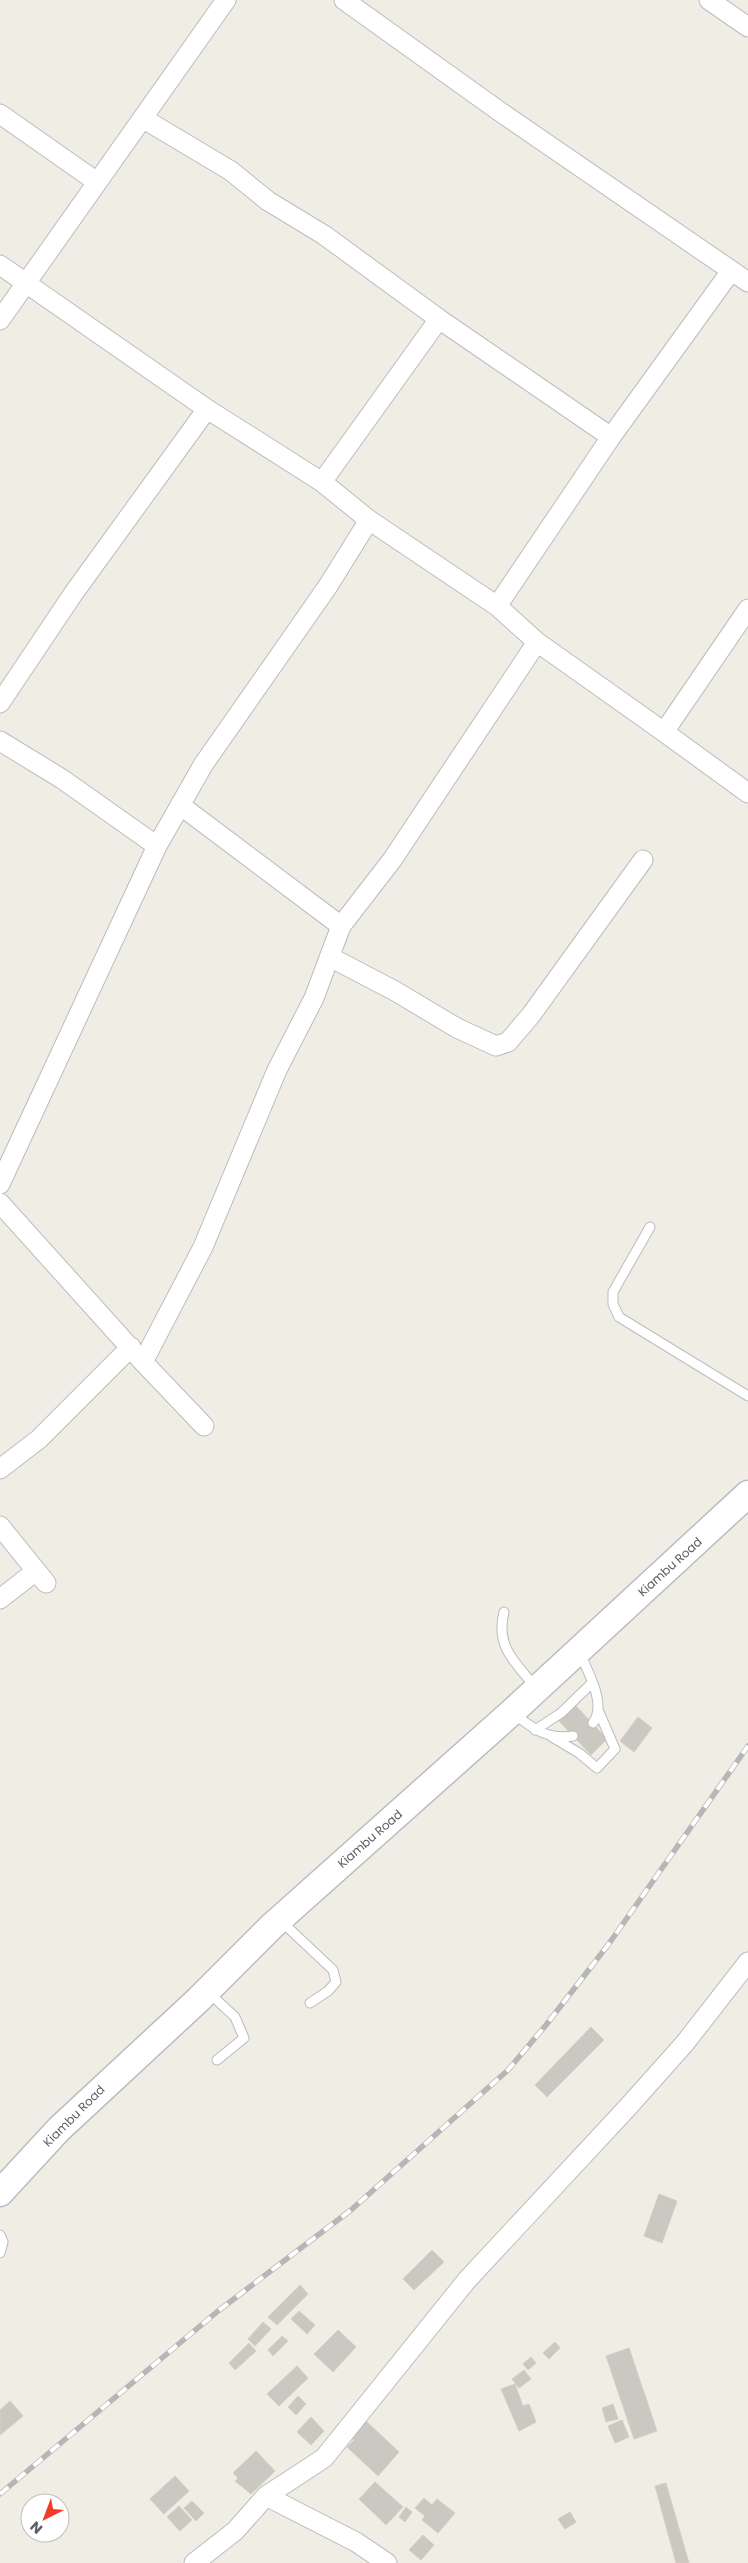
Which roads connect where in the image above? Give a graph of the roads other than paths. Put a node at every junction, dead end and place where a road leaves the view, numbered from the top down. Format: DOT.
graph roads {
  1 [pos="226,0"];
  2 [pos="344,0"];
  3 [pos="709,0"];
  4 [pos="748,28"];
  5 [pos="0,114"];
  6 [pos="144,119"];
  7 [pos="97,182"];
  8 [pos="0,264"];
  9 [pos="731,271"];
  10 [pos="748,282"];
  11 [pos="24,283"];
  12 [pos="439,319"];
  13 [pos="0,320"];
  14 [pos="207,409"];
  15 [pos="611,437"];
  16 [pos="322,482"];
  17 [pos="368,520"];
  18 [pos="497,606"];
  19 [pos="748,609"];
  20 [pos="537,642"];
  21 [pos="0,703"];
  22 [pos="664,732"];
  23 [pos="0,741"];
  24 [pos="748,793"];
  25 [pos="180,805"];
  26 [pos="157,846"];
  27 [pos="643,860"];
  28 [pos="341,926"];
  29 [pos="330,957"];
  30 [pos="0,1184"];
  31 [pos="2,1210"];
  32 [pos="650,1227"];
  33 [pos="131,1347"];
  34 [pos="143,1362"];
  35 [pos="748,1396"];
  36 [pos="204,1426"];
  37 [pos="0,1469"];
  38 [pos="748,1494"];
  39 [pos="0,1526"];
  40 [pos="0,1599"];
  41 [pos="504,1612"];
  42 [pos="579,1648"];
  43 [pos="592,1683"];
  44 [pos="536,1688"];
  45 [pos="512,1712"];
  46 [pos="599,1712"];
  47 [pos="592,1723"];
  48 [pos="535,1730"];
  49 [pos="573,1736"];
  50 [pos="552,1737"];
  51 [pos="279,1920"];
  52 [pos="748,1962"];
  53 [pos="206,1991"];
  54 [pos="310,2003"];
  55 [pos="217,2060"];
  56 [pos="0,2193"];
  57 [pos="0,2235"];
  58 [pos="0,2253"];
  59 [pos="266,2496"];
  60 [pos="356,2542"];
  61 [pos="194,2563"];
  62 [pos="362,2563"];
  63 [pos="387,2563"];
  1 -- 6 [label="street"];
  2 -- 9 [label="street"];
  3 -- 4 [label="street"];
  5 -- 7 [label="street"];
  6 -- 7 [label="street"];
  6 -- 12 [label="street"];
  7 -- 11 [label="street"];
  8 -- 11 [label="street"];
  9 -- 10 [label="street"];
  9 -- 15 [label="street"];
  11 -- 13 [label="street"];
  11 -- 14 [label="street"];
  12 -- 15 [label="street"];
  12 -- 16 [label="street"];
  14 -- 16 [label="street"];
  14 -- 21 [label="street"];
  15 -- 18 [label="street"];
  16 -- 17 [label="street"];
  17 -- 18 [label="street"];
  17 -- 25 [label="street"];
  18 -- 20 [label="street"];
  19 -- 22 [label="street"];
  20 -- 22 [label="street"];
  20 -- 28 [label="street"];
  22 -- 24 [label="street"];
  23 -- 26 [label="street"];
  25 -- 26 [label="street"];
  25 -- 28 [label="street"];
  26 -- 30 [label="street"];
  27 -- 29 [label="street"];
  28 -- 29 [label="street"];
  29 -- 34 [label="street"];
  31 -- 33 [label="street"];
  32 -- 35 [label="lane"];
  33 -- 34 [label="street"];
  33 -- 37 [label="street"];
  34 -- 36 [label="street"];
  38 -- 42 [label="main road, Kiambu Road"];
  39 -- 40 [label="street"];
  41 -- 44 [label="lane"];
  42 -- 43 [label="lane"];
  42 -- 44 [label="main road, Kiambu Road"];
  43 -- 46 [label="lane"];
  43 -- 48 [label="lane"];
  44 -- 45 [label="main road, Kiambu Road"];
  45 -- 48 [label="lane"];
  45 -- 51 [label="main road, Kiambu Road"];
  46 -- 47 [label="lane"];
  46 -- 50 [label="lane"];
  48 -- 50 [label="lane"];
  49 -- 50 [label="lane"];
  51 -- 53 [label="main road, Kiambu Road"];
  51 -- 54 [label="lane"];
  52 -- 59 [label="street"];
  53 -- 55 [label="lane"];
  53 -- 56 [label="main road, Kiambu Road"];
  57 -- 58 [label="lane"];
  59 -- 60 [label="street"];
  59 -- 61 [label="street"];
  60 -- 62 [label="street"];
  60 -- 63 [label="street"];
}
